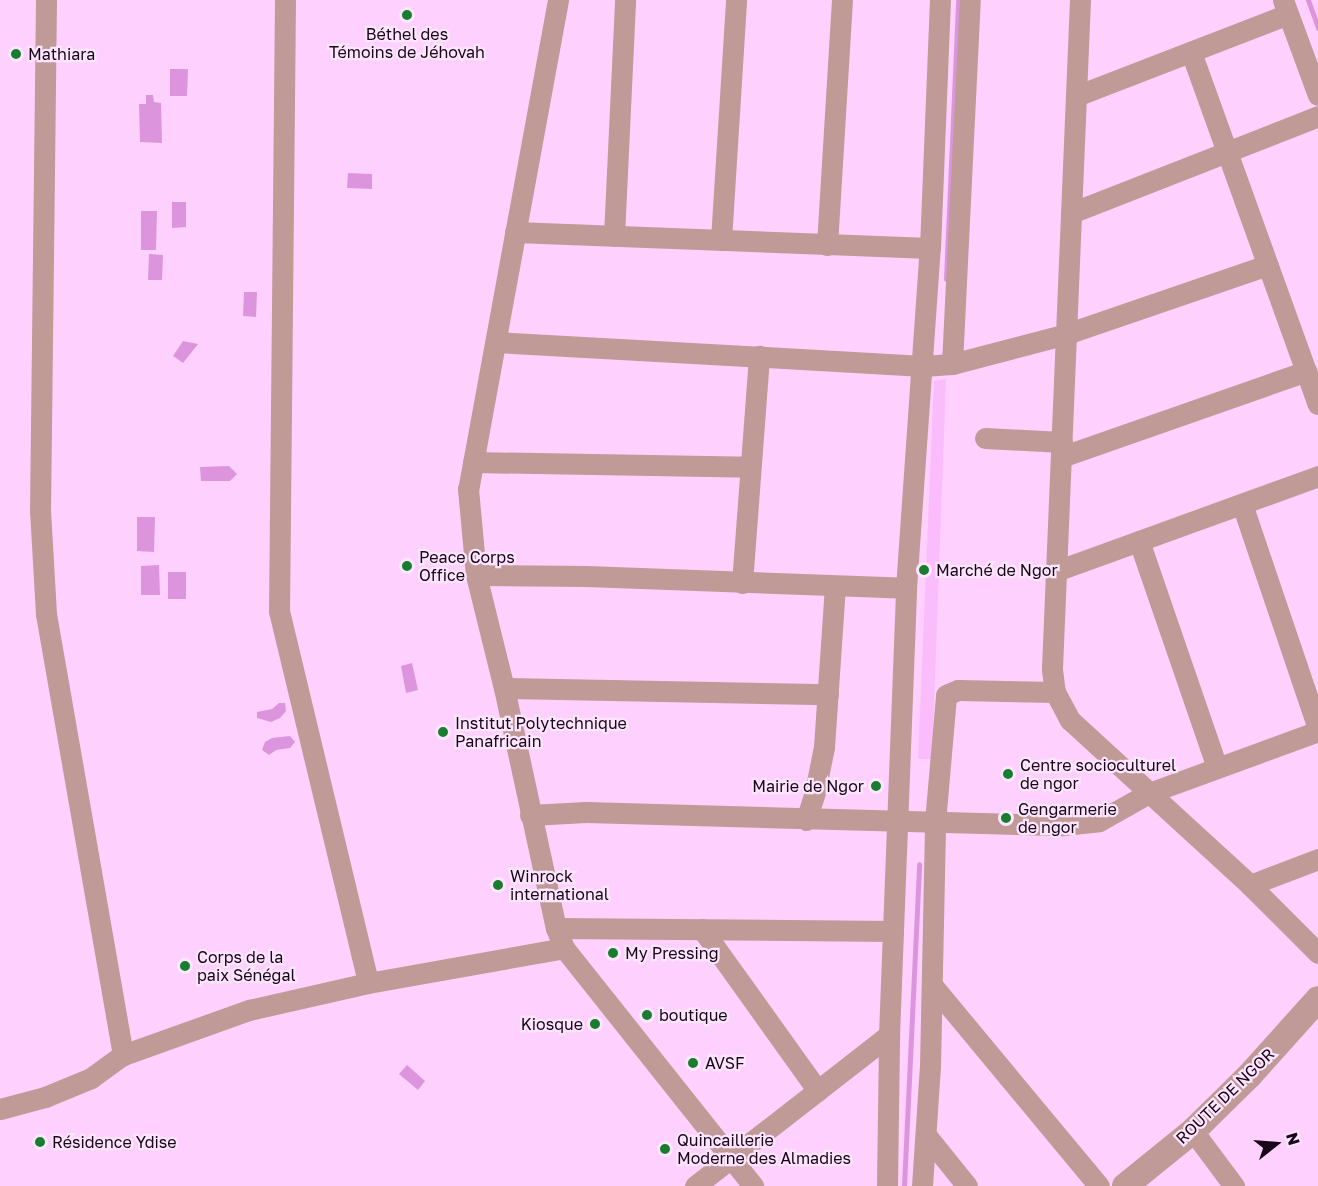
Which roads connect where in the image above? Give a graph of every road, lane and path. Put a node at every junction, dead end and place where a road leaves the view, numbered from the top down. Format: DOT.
graph roads {
  1 [pos="46,0"];
  2 [pos="285,0"];
  3 [pos="558,0"];
  4 [pos="625,0"];
  5 [pos="736,0"];
  6 [pos="842,0"];
  7 [pos="940,0"];
  8 [pos="970,0"];
  9 [pos="1080,0"];
  10 [pos="1286,7"];
  11 [pos="1191,52"];
  12 [pos="1318,95"];
  13 [pos="1076,96"];
  14 [pos="1318,116"];
  15 [pos="1226,151"];
  16 [pos="1071,213"];
  17 [pos="515,232"];
  18 [pos="614,236"];
  19 [pos="721,240"];
  20 [pos="827,245"];
  21 [pos="930,248"];
  22 [pos="1268,265"];
  23 [pos="1066,334"];
  24 [pos="495,342"];
  25 [pos="759,356"];
  26 [pos="952,364"];
  27 [pos="923,366"];
  28 [pos="1306,371"];
  29 [pos="1318,404"];
  30 [pos="985,438"];
  31 [pos="1061,449"];
  32 [pos="473,462"];
  33 [pos="750,467"];
  34 [pos="1318,476"];
  35 [pos="1242,504"];
  36 [pos="1139,541"];
  37 [pos="1056,571"];
  38 [pos="476,575"];
  39 [pos="742,583"];
  40 [pos="835,586"];
  41 [pos="906,588"];
  42 [pos="504,688"];
  43 [pos="1056,692"];
  44 [pos="828,694"];
  45 [pos="1318,730"];
  46 [pos="1216,768"];
  47 [pos="1149,793"];
  48 [pos="530,814"];
  49 [pos="806,819"];
  50 [pos="897,822"];
  51 [pos="935,822"];
  52 [pos="1318,859"];
  53 [pos="1250,885"];
  54 [pos="702,929"];
  55 [pos="893,931"];
  56 [pos="560,938"];
  57 [pos="1318,953"];
  58 [pos="368,983"];
  59 [pos="932,985"];
  60 [pos="1318,999"];
  61 [pos="889,1035"];
  62 [pos="123,1055"];
  63 [pos="818,1090"];
  64 [pos="0,1109"];
  65 [pos="1193,1131"];
  66 [pos="926,1135"];
  67 [pos="732,1159"];
  68 [pos="695,1186"];
  69 [pos="753,1186"];
  70 [pos="887,1186"];
  71 [pos="922,1186"];
  72 [pos="967,1186"];
  73 [pos="1100,1186"];
  74 [pos="1125,1186"];
  75 [pos="1234,1186"];
  1 -- 62 [label="street"];
  2 -- 58 [label="street"];
  3 -- 17 [label="street"];
  4 -- 18 [label="street"];
  5 -- 19 [label="street"];
  6 -- 20 [label="street"];
  7 -- 21 [label="street"];
  8 -- 26 [label="street"];
  9 -- 13 [label="street"];
  10 -- 11 [label="street"];
  10 -- 12 [label="street"];
  11 -- 13 [label="street"];
  11 -- 15 [label="street"];
  13 -- 16 [label="street"];
  14 -- 15 [label="street"];
  15 -- 16 [label="street"];
  15 -- 22 [label="street"];
  16 -- 23 [label="street"];
  17 -- 18 [label="street"];
  17 -- 24 [label="street"];
  18 -- 19 [label="street"];
  19 -- 20 [label="street"];
  20 -- 21 [label="street"];
  21 -- 27 [label="street"];
  22 -- 23 [label="street"];
  22 -- 28 [label="street"];
  23 -- 26 [label="street"];
  23 -- 31 [label="street"];
  24 -- 25 [label="street"];
  24 -- 32 [label="street"];
  25 -- 27 [label="street"];
  25 -- 33 [label="street"];
  26 -- 27 [label="street"];
  27 -- 41 [label="street"];
  28 -- 29 [label="street"];
  28 -- 31 [label="street"];
  30 -- 31 [label="street"];
  31 -- 37 [label="street"];
  32 -- 33 [label="street"];
  32 -- 38 [label="street"];
  33 -- 39 [label="street"];
  34 -- 35 [label="street"];
  35 -- 36 [label="street"];
  35 -- 45 [label="street"];
  36 -- 37 [label="street"];
  36 -- 46 [label="street"];
  37 -- 43 [label="street"];
  38 -- 39 [label="street"];
  38 -- 42 [label="street"];
  39 -- 40 [label="street"];
  40 -- 41 [label="street"];
  40 -- 44 [label="street"];
  41 -- 50 [label="street"];
  42 -- 44 [label="street"];
  42 -- 48 [label="street"];
  43 -- 47 [label="street"];
  43 -- 51 [label="street"];
  44 -- 49 [label="street"];
  45 -- 46 [label="street"];
  46 -- 47 [label="street"];
  47 -- 51 [label="street"];
  47 -- 53 [label="street"];
  48 -- 49 [label="street"];
  48 -- 56 [label="street"];
  49 -- 50 [label="street"];
  50 -- 51 [label="street"];
  50 -- 55 [label="street"];
  51 -- 59 [label="street"];
  52 -- 53 [label="street"];
  53 -- 57 [label="street"];
  54 -- 55 [label="street"];
  54 -- 56 [label="street"];
  54 -- 63 [label="street"];
  55 -- 61 [label="street"];
  56 -- 58 [label="street"];
  56 -- 67 [label="street"];
  58 -- 62 [label="street"];
  59 -- 66 [label="street"];
  59 -- 73 [label="street"];
  60 -- 65 [label="street, ROUTE DE NGOR"];
  61 -- 63 [label="street"];
  61 -- 70 [label="street"];
  62 -- 64 [label="street"];
  63 -- 67 [label="street"];
  65 -- 74 [label="street, ROUTE DE NGOR"];
  65 -- 75 [label="street"];
  66 -- 71 [label="street"];
  66 -- 72 [label="street"];
  67 -- 68 [label="street"];
  67 -- 69 [label="street"];
}
